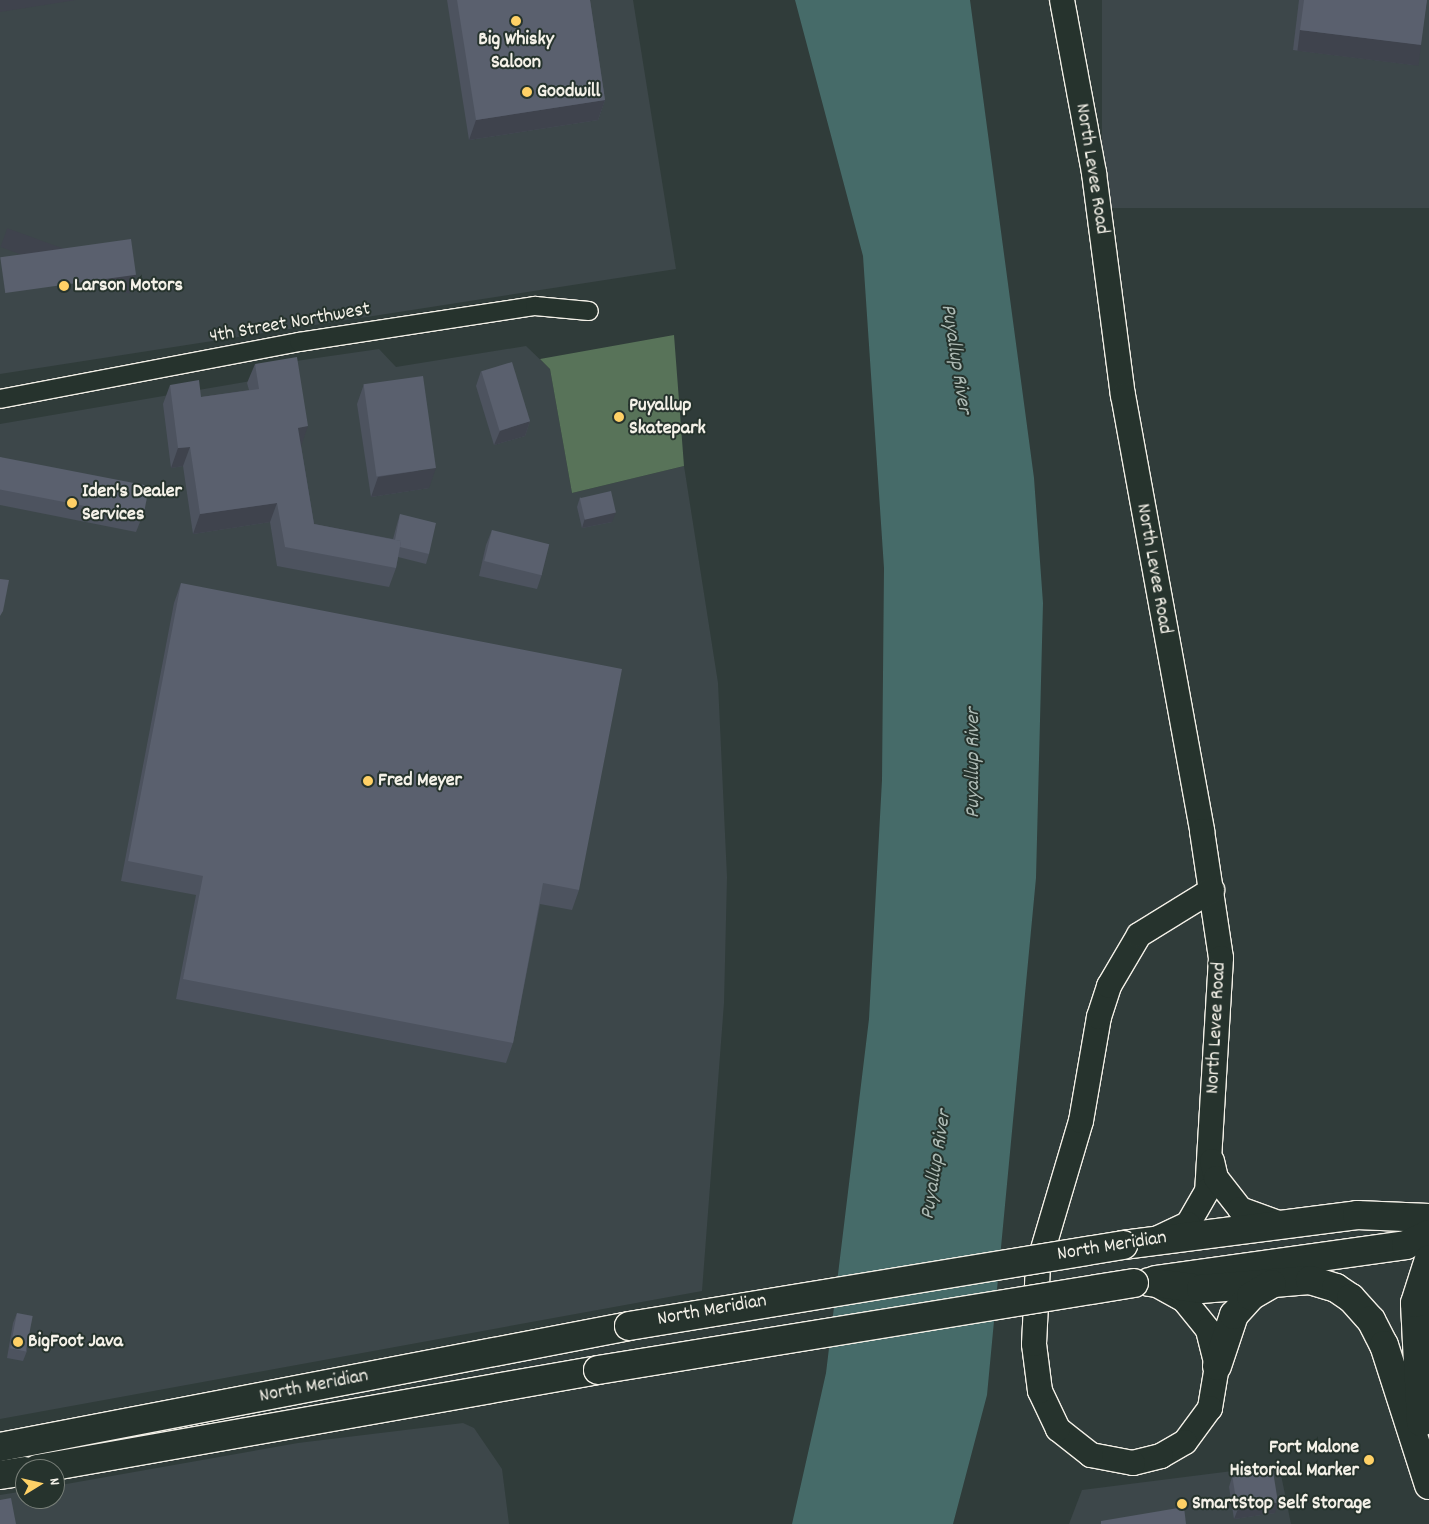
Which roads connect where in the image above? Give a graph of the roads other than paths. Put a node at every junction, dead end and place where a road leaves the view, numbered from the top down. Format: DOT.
graph roads {
  1 [pos="1062,0"];
  2 [pos="589,312"];
  3 [pos="0,399"];
  4 [pos="1212,890"];
  5 [pos="1210,1139"];
  6 [pos="1429,1218"];
  7 [pos="1281,1224"];
  8 [pos="1429,1234"];
  9 [pos="1136,1243"];
  10 [pos="1429,1258"];
  11 [pos="1141,1282"];
  12 [pos="1274,1283"];
  13 [pos="1218,1366"];
  14 [pos="0,1447"];
  15 [pos="65,1464"];
  16 [pos="1429,1467"];
  17 [pos="15,1473"];
  18 [pos="0,1475"];
  19 [pos="1429,1485"];
  1 -- 4 [label="street, North Levee Road"];
  2 -- 3 [label="street, 4th Street Northwest"];
  4 -- 5 [label="street, North Levee Road"];
  4 -- 13 [label="street"];
  5 -- 7 [label="street"];
  5 -- 9 [label="street"];
  6 -- 7 [label="main road, North Meridian"];
  7 -- 9 [label="main road, North Meridian"];
  8 -- 11 [label="main road, North Meridian"];
  9 -- 14 [label="main road, North Meridian, bridge"];
  10 -- 16 [label="main road"];
  11 -- 12 [label="main road"];
  11 -- 13 [label="street"];
  11 -- 15 [label="main road, North Meridian, bridge"];
  12 -- 13 [label="main road"];
  12 -- 19 [label="main road"];
  17 -- 18 [label="main road"];
}
